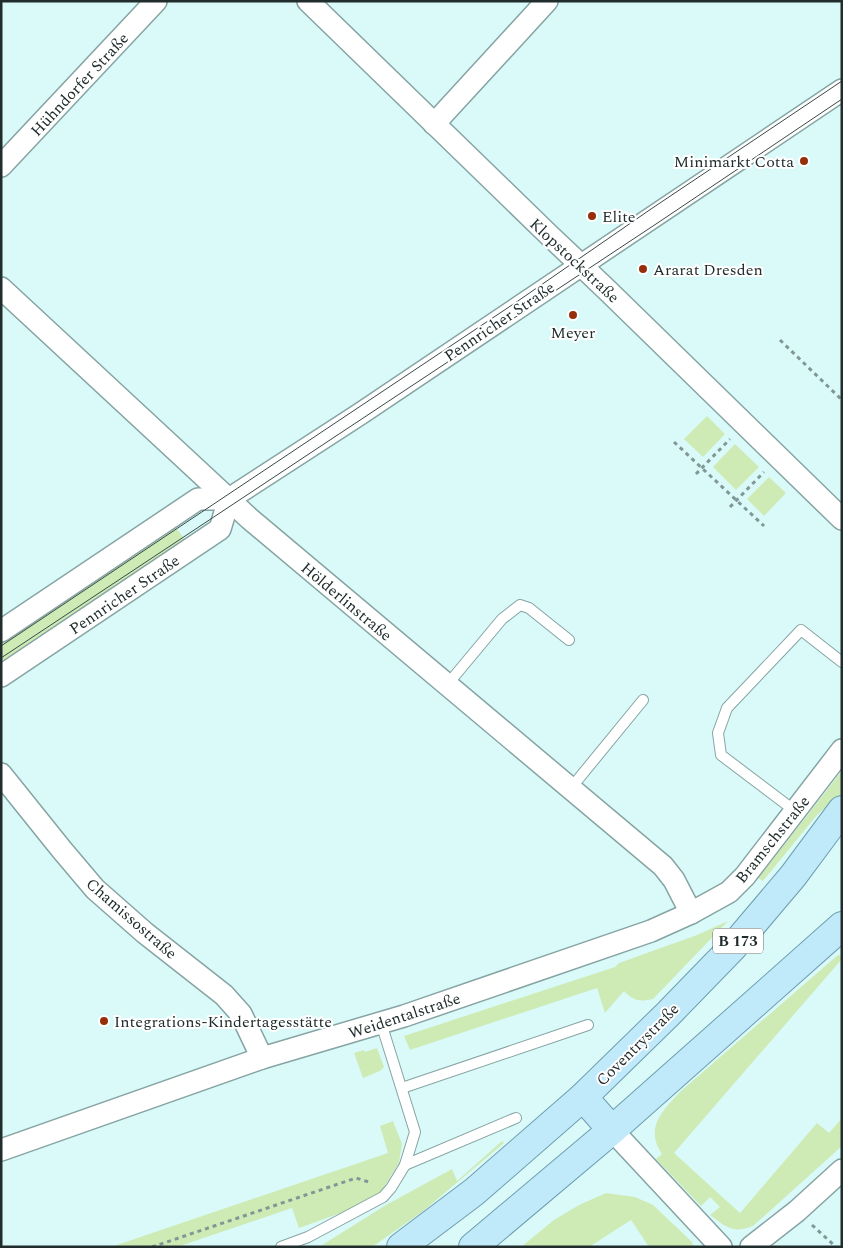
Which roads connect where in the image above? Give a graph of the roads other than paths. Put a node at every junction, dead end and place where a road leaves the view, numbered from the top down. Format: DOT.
graph roads {
  1 [pos="156,1"];
  2 [pos="308,1"];
  3 [pos="547,1"];
  4 [pos="842,90"];
  5 [pos="434,124"];
  6 [pos="1,166"];
  7 [pos="582,266"];
  8 [pos="1,288"];
  9 [pos="229,499"];
  10 [pos="842,519"];
  11 [pos="1,630"];
  12 [pos="569,640"];
  13 [pos="842,662"];
  14 [pos="1,676"];
  15 [pos="447,685"];
  16 [pos="643,700"];
  17 [pos="842,750"];
  18 [pos="1,774"];
  19 [pos="570,788"];
  20 [pos="842,810"];
  21 [pos="795,811"];
  22 [pos="691,913"];
  23 [pos="842,926"];
  24 [pos="381,1023"];
  25 [pos="588,1025"];
  26 [pos="262,1058"];
  27 [pos="402,1088"];
  28 [pos="583,1097"];
  29 [pos="516,1118"];
  30 [pos="612,1130"];
  31 [pos="1,1150"];
  32 [pos="405,1165"];
  33 [pos="842,1170"];
  34 [pos="281,1247"];
  35 [pos="401,1247"];
  36 [pos="473,1247"];
  37 [pos="721,1247"];
  38 [pos="750,1247"];
  1 -- 6 [label="street, Hühndorfer Straße"];
  2 -- 5 [label="street, Klopstockstraße"];
  3 -- 5 [label="street"];
  4 -- 7 [label="street, Pennricher Straße"];
  5 -- 7 [label="street, Klopstockstraße"];
  7 -- 9 [label="street, Pennricher Straße"];
  7 -- 10 [label="street, Klopstockstraße"];
  8 -- 9 [label="street, Hölderlinstraße"];
  9 -- 11 [label="street"];
  9 -- 14 [label="street, Pennricher Straße"];
  9 -- 15 [label="street, Hölderlinstraße"];
  12 -- 15 [label="lane"];
  13 -- 21 [label="lane"];
  15 -- 19 [label="street, Hölderlinstraße"];
  16 -- 19 [label="lane"];
  17 -- 21 [label="street, Bramschstraße"];
  18 -- 26 [label="street, Chamissostraße"];
  19 -- 22 [label="street, Hölderlinstraße"];
  20 -- 28 [label="main road, Coventrystraße / B 173"];
  21 -- 22 [label="street, Bramschstraße"];
  22 -- 24 [label="street, Weidentalstraße"];
  23 -- 30 [label="main road"];
  24 -- 26 [label="street, Weidentalstraße"];
  24 -- 27 [label="lane"];
  25 -- 27 [label="lane"];
  26 -- 31 [label="street, Weidentalstraße"];
  27 -- 32 [label="lane"];
  28 -- 30 [label="main road"];
  28 -- 35 [label="main road, Coventrystraße / B 173"];
  29 -- 32 [label="lane"];
  30 -- 36 [label="main road"];
  30 -- 37 [label="street"];
  32 -- 34 [label="lane"];
  33 -- 38 [label="street"];
}
